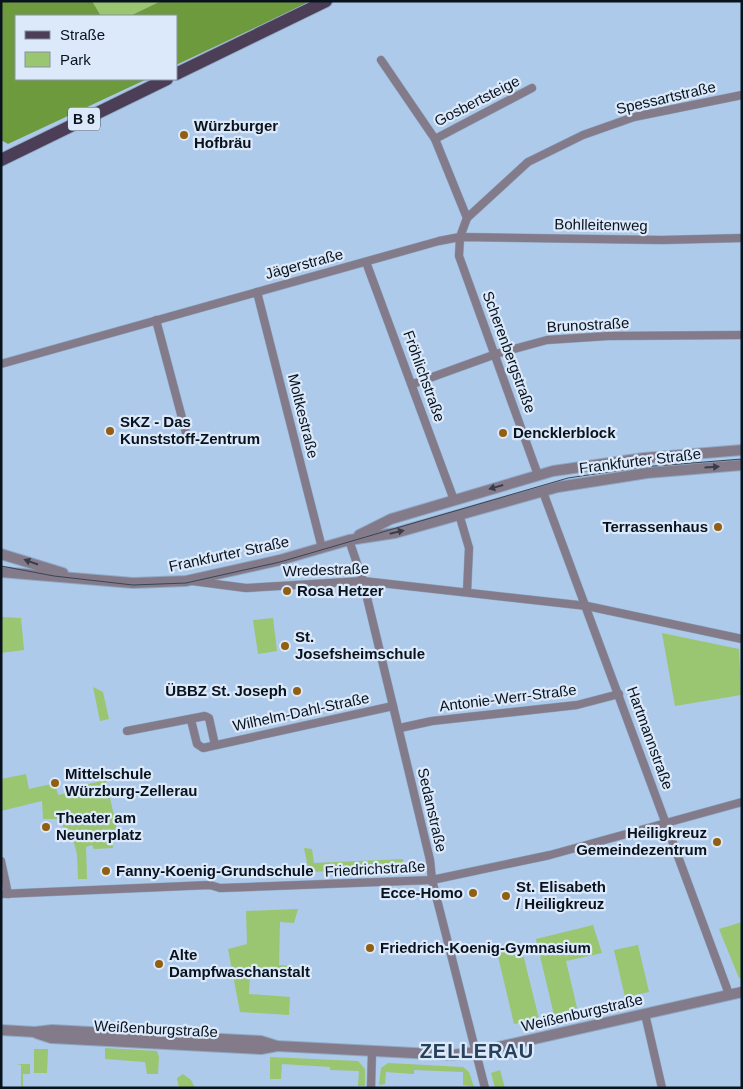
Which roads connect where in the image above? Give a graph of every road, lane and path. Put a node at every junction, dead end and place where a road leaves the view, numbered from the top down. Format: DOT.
graph roads {
  1 [pos="326,1"];
  2 [pos="381,60"];
  3 [pos="178,73"];
  4 [pos="165,80"];
  5 [pos="532,88"];
  6 [pos="742,95"];
  7 [pos="435,139"];
  8 [pos="1,160"];
  9 [pos="467,218"];
  10 [pos="460,237"];
  11 [pos="742,238"];
  12 [pos="366,262"];
  13 [pos="257,292"];
  14 [pos="156,320"];
  15 [pos="742,335"];
  16 [pos="496,354"];
  17 [pos="1,364"];
  18 [pos="413,384"];
  19 [pos="186,433"];
  20 [pos="742,450"];
  21 [pos="742,465"];
  22 [pos="538,474"];
  23 [pos="544,492"];
  24 [pos="454,500"];
  25 [pos="459,514"];
  26 [pos="349,540"];
  27 [pos="322,548"];
  28 [pos="1,554"];
  29 [pos="1,572"];
  30 [pos="83,578"];
  31 [pos="186,581"];
  32 [pos="363,581"];
  33 [pos="466,592"];
  34 [pos="587,606"];
  35 [pos="742,639"];
  36 [pos="619,694"];
  37 [pos="393,706"];
  38 [pos="191,720"];
  39 [pos="400,728"];
  40 [pos="127,731"];
  41 [pos="215,745"];
  42 [pos="742,802"];
  43 [pos="667,823"];
  44 [pos="1,861"];
  45 [pos="432,880"];
  46 [pos="5,894"];
  47 [pos="742,992"];
  48 [pos="729,994"];
  49 [pos="645,1014"];
  50 [pos="1,1030"];
  51 [pos="372,1051"];
  52 [pos="476,1052"];
  53 [pos="371,1088"];
  54 [pos="485,1088"];
  55 [pos="662,1088"];
  1 -- 3 [label="main road"];
  2 -- 7 [label="street, Gosbertsteige"];
  4 -- 8 [label="main road, B 8"];
  5 -- 7 [label="street, Gosbertsteige"];
  6 -- 9 [label="street, Spessartstraße"];
  7 -- 9 [label="street, Gosbertsteige"];
  9 -- 10 [label="street, Spessartstraße"];
  10 -- 11 [label="street, Bohlleitenweg"];
  10 -- 12 [label="street, Jägerstraße"];
  10 -- 16 [label="street, Scherenbergstraße"];
  12 -- 13 [label="street, Jägerstraße"];
  12 -- 18 [label="street, Fröhlichstraße"];
  13 -- 14 [label="street, Jägerstraße"];
  13 -- 27 [label="street, Moltkestraße"];
  14 -- 17 [label="street, Jägerstraße"];
  14 -- 19 [label="street"];
  15 -- 16 [label="street, Brunostraße"];
  16 -- 18 [label="street, Brunostraße"];
  16 -- 22 [label="street, Scherenbergstraße"];
  18 -- 24 [label="street, Fröhlichstraße"];
  20 -- 22 [label="street, Frankfurter Straße"];
  23 -- 21 [label="street, Frankfurter Straße, one-way"];
  22 -- 23 [label="street"];
  22 -- 24 [label="street, Frankfurter Straße, one-way"];
  23 -- 25 [label="street, Frankfurter Straße"];
  23 -- 34 [label="street, Hartmannstraße"];
  24 -- 25 [label="street"];
  24 -- 26 [label="street, Frankfurter Straße"];
  26 -- 25 [label="street, Frankfurter Straße, one-way"];
  25 -- 33 [label="street"];
  26 -- 27 [label="street, Frankfurter Straße"];
  26 -- 32 [label="street, Sedanstraße"];
  27 -- 31 [label="street, Frankfurter Straße"];
  30 -- 28 [label="street, Frankfurter Straße, one-way"];
  29 -- 30 [label="street, Frankfurter Straße"];
  30 -- 31 [label="street, Frankfurter Straße"];
  31 -- 32 [label="street, Wredestraße"];
  32 -- 33 [label="street, Wredestraße"];
  32 -- 37 [label="street, Sedanstraße"];
  33 -- 34 [label="street, Wredestraße"];
  34 -- 35 [label="street, Wredestraße"];
  34 -- 36 [label="street, Hartmannstraße"];
  36 -- 39 [label="street, Antonie-Werr-Straße"];
  36 -- 43 [label="street, Hartmannstraße"];
  37 -- 39 [label="street, Sedanstraße"];
  37 -- 41 [label="street, Wilhelm-Dahl-Straße"];
  38 -- 40 [label="street, Wilhelm-Dahl-Straße"];
  38 -- 41 [label="street, Wilhelm-Dahl-Straße"];
  38 -- 41 [label="street, Wilhelm-Dahl-Straße"];
  39 -- 45 [label="street, Sedanstraße"];
  42 -- 43 [label="street, Friedrichstraße"];
  43 -- 45 [label="street, Friedrichstraße"];
  43 -- 48 [label="street, Hartmannstraße"];
  44 -- 46 [label="street"];
  45 -- 46 [label="street, Friedrichstraße"];
  45 -- 52 [label="street, Sedanstraße"];
  47 -- 48 [label="street, Weißenburgstraße"];
  48 -- 49 [label="street, Weißenburgstraße"];
  49 -- 52 [label="street, Weißenburgstraße"];
  49 -- 55 [label="street"];
  50 -- 51 [label="street, Weißenburgstraße"];
  51 -- 52 [label="street, Weißenburgstraße"];
  51 -- 53 [label="street"];
  52 -- 54 [label="street, Sedanstraße"];
}
